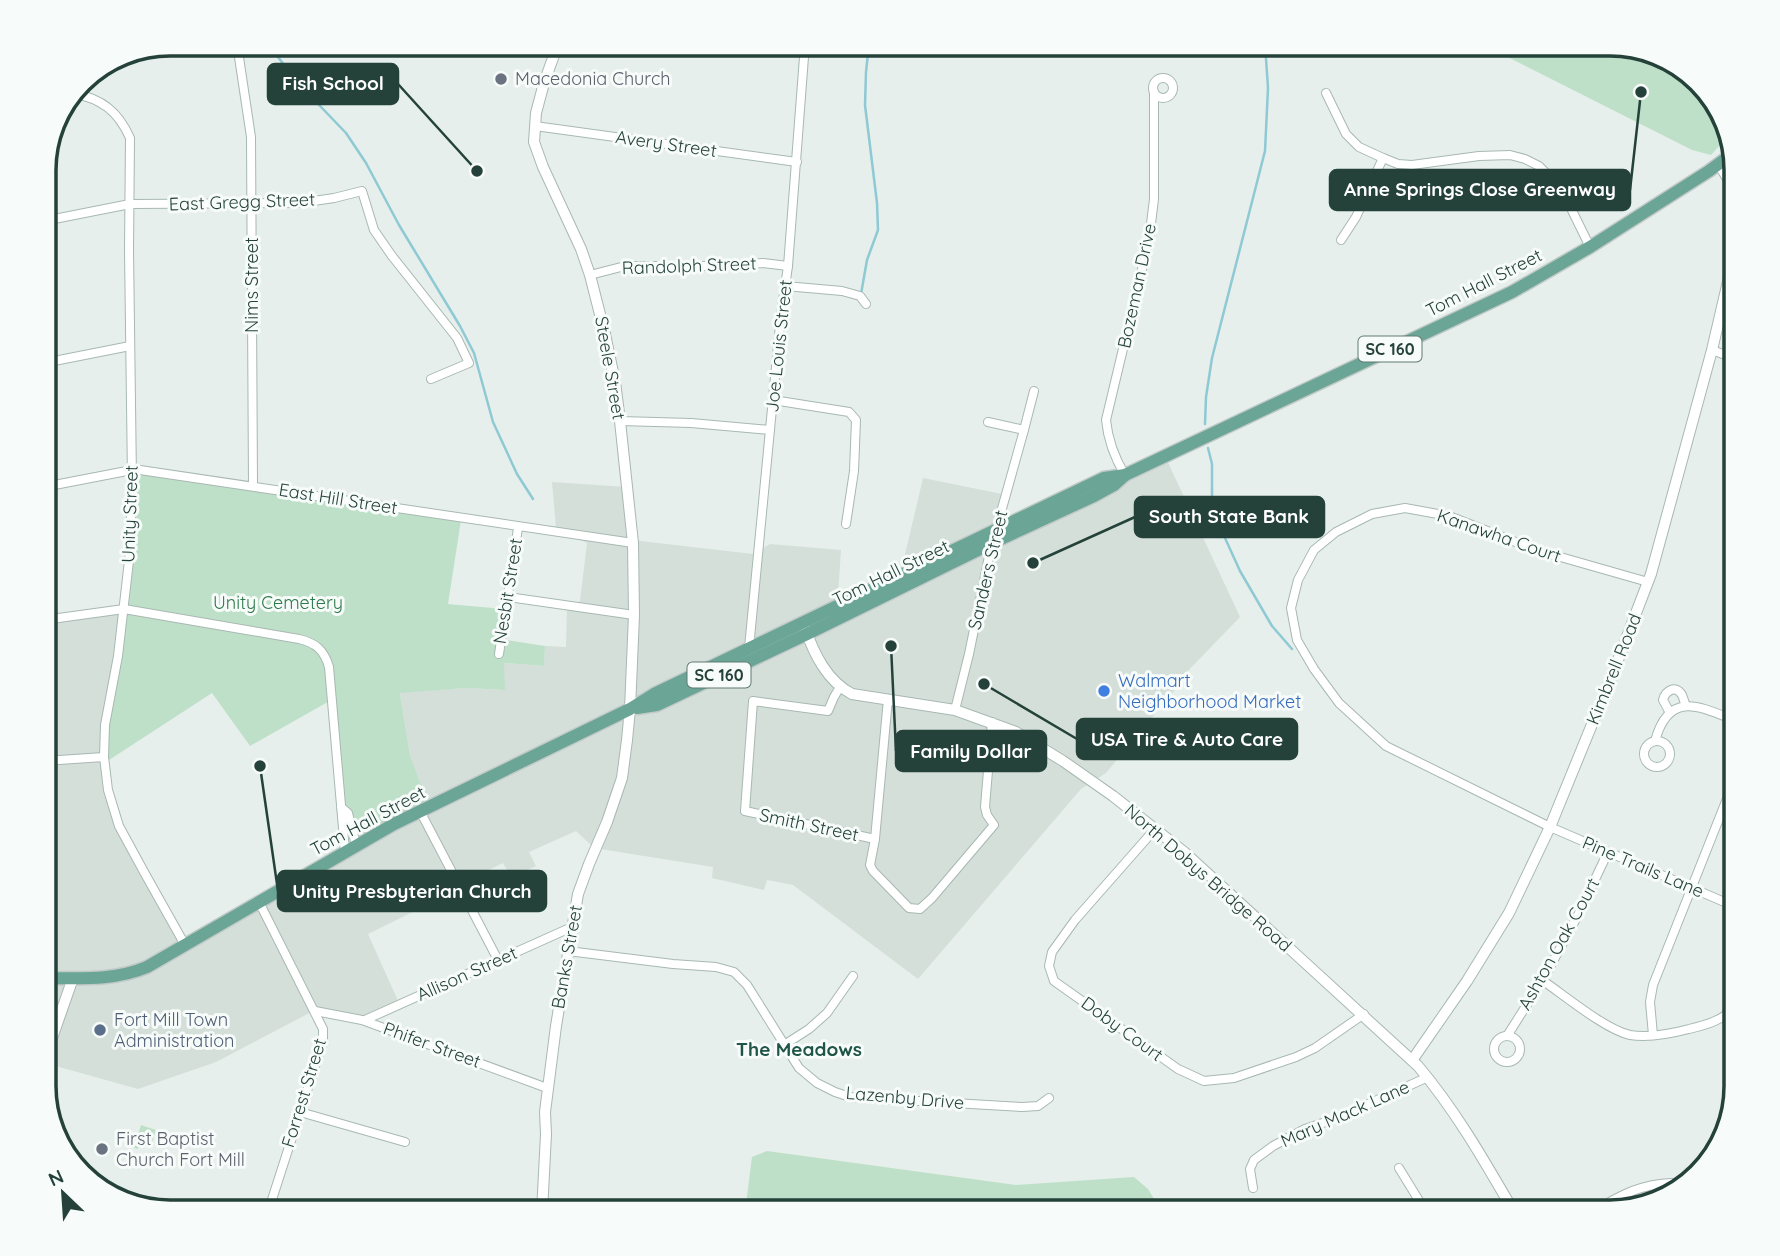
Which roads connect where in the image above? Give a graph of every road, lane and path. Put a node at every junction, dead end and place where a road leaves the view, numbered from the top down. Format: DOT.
graph roads {
  1 [pos="239,56"];
  2 [pos="554,56"];
  3 [pos="804,56"];
  4 [pos="1154,92"];
  5 [pos="1326,93"];
  6 [pos="85,96"];
  7 [pos="535,126"];
  8 [pos="1383,159"];
  9 [pos="1723,161"];
  10 [pos="797,162"];
  11 [pos="1719,164"];
  12 [pos="1724,172"];
  13 [pos="130,204"];
  14 [pos="252,204"];
  15 [pos="56,219"];
  16 [pos="1341,240"];
  17 [pos="1590,247"];
  18 [pos="788,266"];
  19 [pos="590,275"];
  20 [pos="785,286"];
  21 [pos="1724,298"];
  22 [pos="866,304"];
  23 [pos="130,346"];
  24 [pos="1712,350"];
  25 [pos="1724,354"];
  26 [pos="56,361"];
  27 [pos="432,379"];
  28 [pos="1034,391"];
  29 [pos="773,400"];
  30 [pos="620,421"];
  31 [pos="988,422"];
  32 [pos="770,430"];
  33 [pos="1024,430"];
  34 [pos="132,470"];
  35 [pos="1125,475"];
  36 [pos="56,485"];
  37 [pos="253,486"];
  38 [pos="846,524"];
  39 [pos="518,527"];
  40 [pos="993,537"];
  41 [pos="633,544"];
  42 [pos="1648,582"];
  43 [pos="508,597"];
  44 [pos="124,609"];
  45 [pos="634,615"];
  46 [pos="56,618"];
  47 [pos="805,629"];
  48 [pos="749,648"];
  49 [pos="499,654"];
  50 [pos="840,687"];
  51 [pos="888,699"];
  52 [pos="1686,706"];
  53 [pos="630,709"];
  54 [pos="955,710"];
  55 [pos="1670,713"];
  56 [pos="1724,716"];
  57 [pos="992,722"];
  58 [pos="1654,741"];
  59 [pos="104,757"];
  60 [pos="56,760"];
  61 [pos="1724,806"];
  62 [pos="420,811"];
  63 [pos="1550,827"];
  64 [pos="1155,829"];
  65 [pos="876,839"];
  66 [pos="350,848"];
  67 [pos="1608,852"];
  68 [pos="1691,887"];
  69 [pos="259,902"];
  70 [pos="1724,902"];
  71 [pos="572,927"];
  72 [pos="185,945"];
  73 [pos="568,951"];
  74 [pos="498,960"];
  75 [pos="853,976"];
  76 [pos="56,978"];
  77 [pos="73,978"];
  78 [pos="1542,980"];
  79 [pos="315,1011"];
  80 [pos="1364,1014"];
  81 [pos="1724,1016"];
  82 [pos="362,1020"];
  83 [pos="56,1027"];
  84 [pos="1653,1035"];
  85 [pos="1507,1036"];
  86 [pos="784,1045"];
  87 [pos="1413,1059"];
  88 [pos="1428,1077"];
  89 [pos="548,1087"];
  90 [pos="1049,1098"];
  91 [pos="300,1112"];
  92 [pos="405,1142"];
  93 [pos="1399,1168"];
  94 [pos="1670,1183"];
  95 [pos="1253,1188"];
  96 [pos="272,1200"];
  97 [pos="543,1200"];
  98 [pos="1419,1200"];
  99 [pos="1507,1200"];
  100 [pos="1614,1200"];
  1 -- 14 [label="street, Nims Street"];
  2 -- 7 [label="street, Steele Street"];
  3 -- 10 [label="street, Joe Louis Street"];
  4 -- 35 [label="street, Bozeman Drive"];
  5 -- 8 [label="street"];
  6 -- 13 [label="street, Unity Street"];
  7 -- 10 [label="street, Avery Street"];
  7 -- 19 [label="street, Steele Street"];
  8 -- 16 [label="street"];
  8 -- 17 [label="street"];
  9 -- 11 [label="main road, Tom Hall Street / SC 160"];
  10 -- 18 [label="street, Joe Louis Street"];
  11 -- 12 [label="street"];
  11 -- 17 [label="main road, Tom Hall Street / SC 160"];
  13 -- 14 [label="street, East Gregg Street"];
  13 -- 15 [label="street, East Gregg Street"];
  13 -- 23 [label="street, Unity Street"];
  14 -- 27 [label="street, East Gregg Street"];
  14 -- 37 [label="street, Nims Street"];
  17 -- 35 [label="main road, Tom Hall Street / SC 160"];
  18 -- 19 [label="street, Randolph Street"];
  18 -- 20 [label="street, Joe Louis Street"];
  19 -- 30 [label="street, Steele Street"];
  20 -- 22 [label="street"];
  20 -- 29 [label="street, Joe Louis Street"];
  21 -- 24 [label="street, Kimbrell Road"];
  23 -- 26 [label="street"];
  23 -- 34 [label="street, Unity Street"];
  24 -- 25 [label="street"];
  24 -- 42 [label="street, Kimbrell Road"];
  28 -- 33 [label="street, Sanders Street"];
  29 -- 32 [label="street, Joe Louis Street"];
  29 -- 38 [label="street"];
  30 -- 32 [label="street"];
  30 -- 41 [label="street, Steele Street"];
  31 -- 33 [label="street"];
  32 -- 48 [label="street, Joe Louis Street"];
  33 -- 40 [label="street, Sanders Street"];
  34 -- 36 [label="street, East Hill Street"];
  34 -- 37 [label="street, East Hill Street"];
  34 -- 44 [label="street, Unity Street"];
  35 -- 40 [label="main road, Tom Hall Street / SC 160"];
  37 -- 39 [label="street, East Hill Street"];
  39 -- 41 [label="street, East Hill Street"];
  39 -- 43 [label="street, Nesbit Street"];
  40 -- 47 [label="main road, Tom Hall Street / SC 160"];
  40 -- 54 [label="street, Sanders Street"];
  41 -- 45 [label="street, Steele Street"];
  42 -- 63 [label="street, Kimbrell Road"];
  42 -- 63 [label="street, Kanawha Court"];
  43 -- 45 [label="street"];
  43 -- 49 [label="street, Nesbit Street"];
  44 -- 46 [label="street"];
  44 -- 59 [label="street, Unity Street"];
  44 -- 66 [label="street"];
  45 -- 53 [label="street, Steele Street"];
  47 -- 48 [label="main road, Tom Hall Street / SC 160"];
  47 -- 50 [label="street"];
  47 -- 53 [label="main road, Tom Hall Street / SC 160"];
  48 -- 53 [label="main road, Tom Hall Street / SC 160"];
  50 -- 51 [label="street, North Dobys Bridge Road"];
  50 -- 65 [label="street, Smith Street"];
  51 -- 54 [label="street, North Dobys Bridge Road"];
  51 -- 65 [label="street"];
  52 -- 55 [label="street"];
  52 -- 55 [label="street"];
  52 -- 56 [label="street"];
  53 -- 62 [label="main road, Tom Hall Street / SC 160"];
  53 -- 71 [label="street, Banks Street"];
  54 -- 57 [label="street, North Dobys Bridge Road"];
  55 -- 58 [label="street"];
  57 -- 64 [label="street, North Dobys Bridge Road"];
  57 -- 65 [label="street"];
  59 -- 60 [label="street"];
  59 -- 72 [label="street, Unity Street"];
  61 -- 68 [label="street"];
  62 -- 66 [label="main road, Tom Hall Street / SC 160"];
  62 -- 74 [label="street"];
  63 -- 67 [label="street, Pine Trails Lane"];
  63 -- 87 [label="street, Kimbrell Road"];
  64 -- 80 [label="street, North Dobys Bridge Road"];
  64 -- 80 [label="street, Doby Court"];
  66 -- 69 [label="main road, Tom Hall Street / SC 160"];
  67 -- 68 [label="street, Pine Trails Lane"];
  67 -- 78 [label="street, Ashton Oak Court"];
  68 -- 70 [label="street, Pine Trails Lane"];
  68 -- 84 [label="street"];
  69 -- 72 [label="main road, Tom Hall Street / SC 160"];
  69 -- 79 [label="street, Forrest Street"];
  71 -- 73 [label="street, Banks Street"];
  71 -- 74 [label="street, Allison Street"];
  72 -- 77 [label="main road, Tom Hall Street / SC 160"];
  73 -- 86 [label="street, Lazenby Drive"];
  73 -- 89 [label="street, Banks Street"];
  74 -- 82 [label="street, Allison Street"];
  75 -- 86 [label="street"];
  76 -- 77 [label="main road, Tom Hall Street / SC 160"];
  77 -- 83 [label="street"];
  78 -- 84 [label="street"];
  78 -- 85 [label="street, Ashton Oak Court"];
  79 -- 82 [label="street, Phifer Street"];
  79 -- 91 [label="street, Forrest Street"];
  80 -- 87 [label="street, North Dobys Bridge Road"];
  81 -- 84 [label="street"];
  82 -- 89 [label="street, Phifer Street"];
  86 -- 90 [label="street, Lazenby Drive"];
  87 -- 88 [label="street, North Dobys Bridge Road"];
  88 -- 95 [label="street, Mary Mack Lane"];
  88 -- 99 [label="street, North Dobys Bridge Road"];
  89 -- 97 [label="street, Banks Street"];
  91 -- 92 [label="street"];
  91 -- 96 [label="street, Forrest Street"];
  93 -- 98 [label="street"];
  94 -- 100 [label="street"];
}
